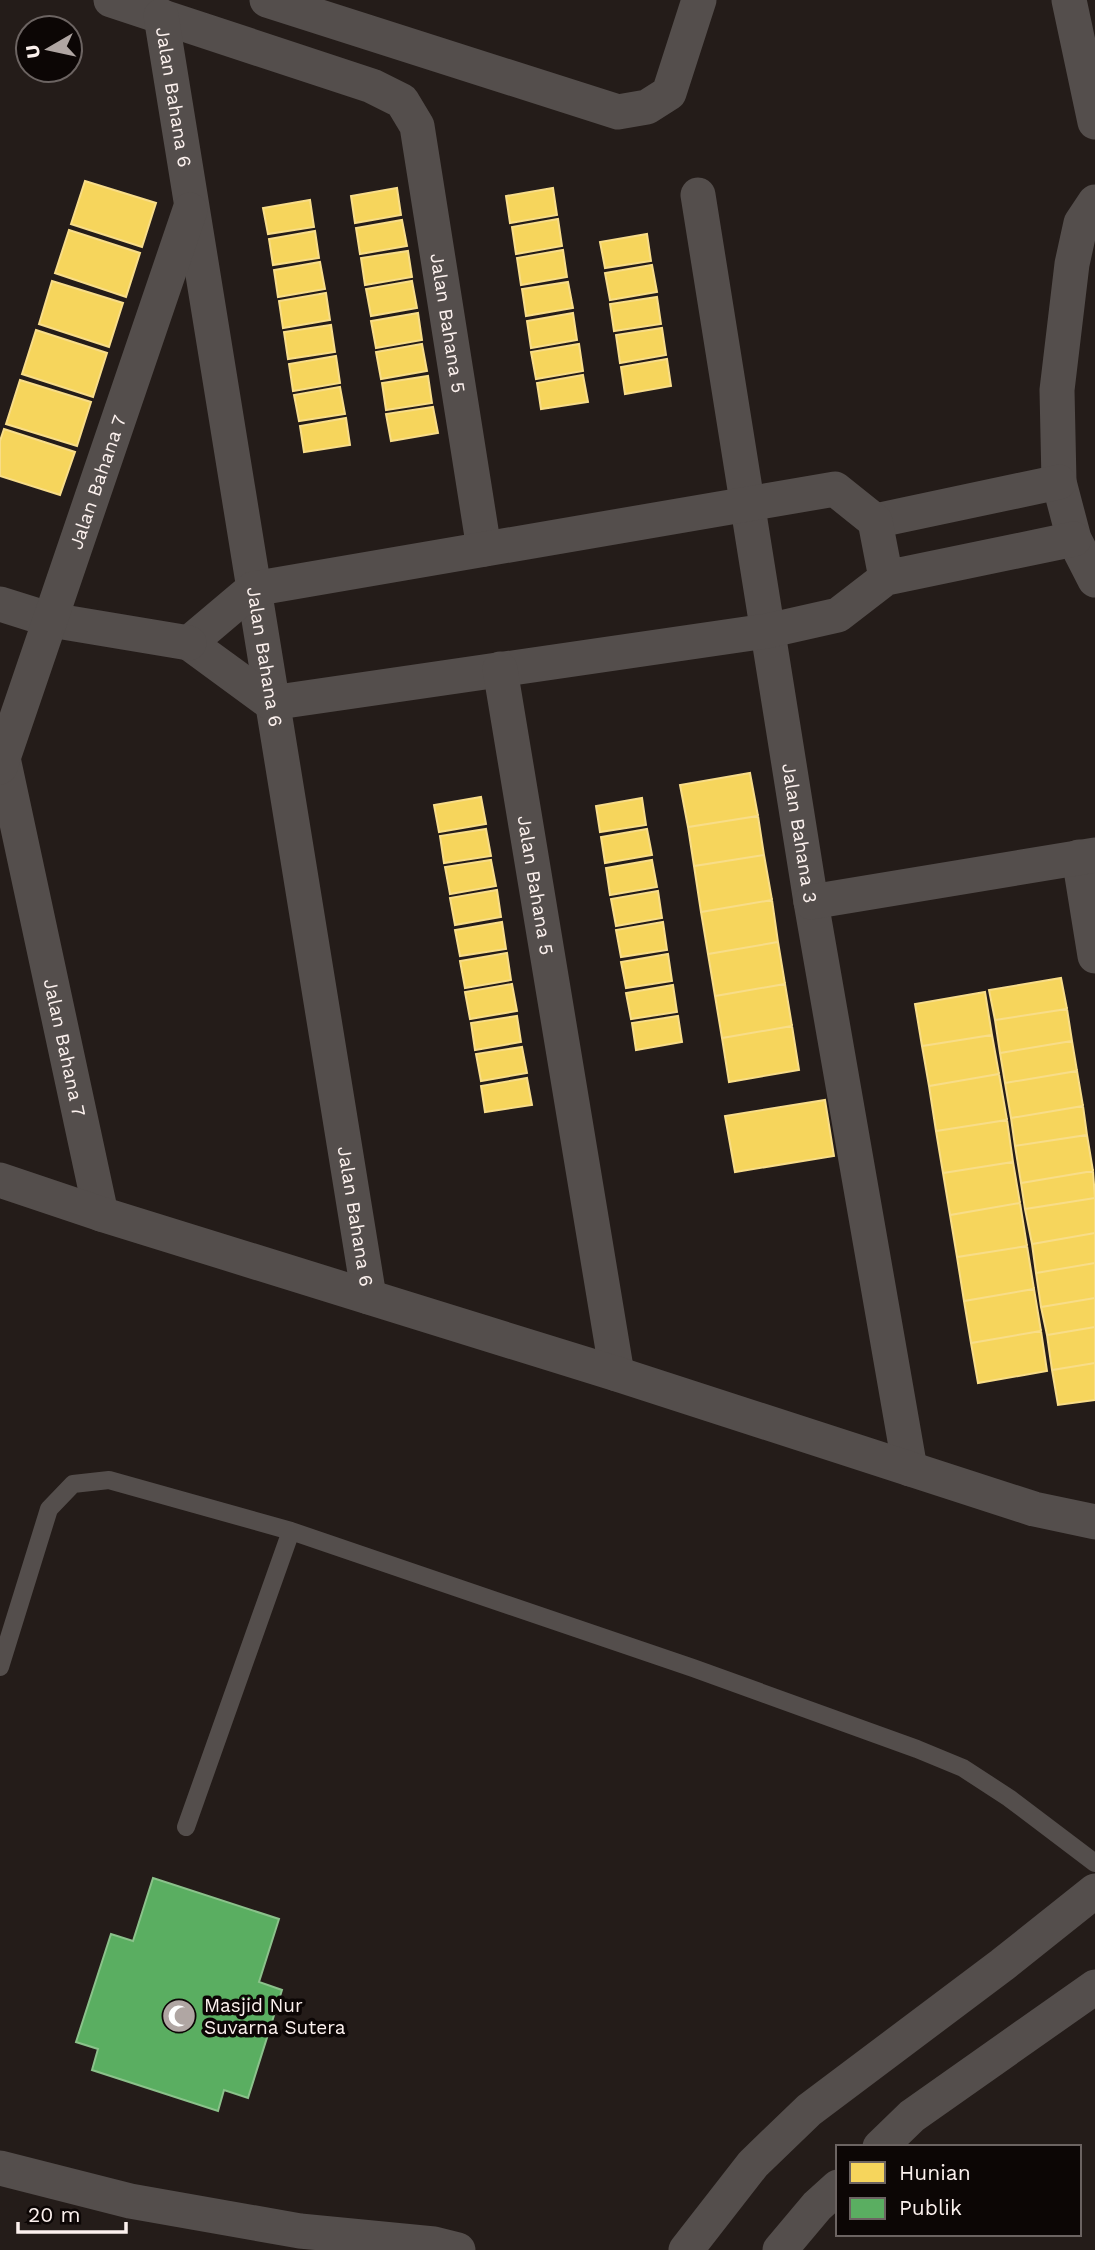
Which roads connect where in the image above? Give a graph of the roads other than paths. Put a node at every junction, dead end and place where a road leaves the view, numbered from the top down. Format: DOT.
graph roads {
  1 [pos="111,0"];
  2 [pos="267,0"];
  3 [pos="699,0"];
  4 [pos="1069,0"];
  5 [pos="361,14"];
  6 [pos="161,16"];
  7 [pos="1095,122"];
  8 [pos="698,195"];
  9 [pos="1095,202"];
  10 [pos="192,205"];
  11 [pos="1059,482"];
  12 [pos="747,504"];
  13 [pos="876,521"];
  14 [pos="1074,539"];
  15 [pos="484,550"];
  16 [pos="886,578"];
  17 [pos="1095,580"];
  18 [pos="253,589"];
  19 [pos="0,604"];
  20 [pos="51,620"];
  21 [pos="767,631"];
  22 [pos="189,643"];
  23 [pos="500,670"];
  24 [pos="271,703"];
  25 [pos="1,762"];
  26 [pos="1087,856"];
  27 [pos="811,902"];
  28 [pos="1095,956"];
  29 [pos="0,1181"];
  30 [pos="101,1214"];
  31 [pos="369,1297"];
  32 [pos="617,1374"];
  33 [pos="910,1469"];
  34 [pos="1095,1522"];
  35 [pos="291,1531"];
  36 [pos="0,1667"];
  37 [pos="186,1826"];
  38 [pos="1095,1863"];
  39 [pos="1095,1891"];
  40 [pos="1095,1987"];
  41 [pos="882,2145"];
  42 [pos="0,2168"];
  43 [pos="836,2188"];
  44 [pos="458,2250"];
  45 [pos="686,2250"];
  46 [pos="780,2250"];
  1 -- 6 [label="street"];
  2 -- 5 [label="street"];
  3 -- 5 [label="street"];
  4 -- 7 [label="street"];
  6 -- 10 [label="street, Jalan Bahana 6"];
  6 -- 15 [label="street, Jalan Bahana 5"];
  8 -- 12 [label="street, Jalan Bahana 3"];
  9 -- 11 [label="street"];
  10 -- 18 [label="street, Jalan Bahana 6"];
  10 -- 20 [label="street, Jalan Bahana 7"];
  11 -- 13 [label="street"];
  11 -- 14 [label="street"];
  12 -- 13 [label="street"];
  12 -- 15 [label="street"];
  12 -- 21 [label="street, Jalan Bahana 3"];
  13 -- 16 [label="street"];
  14 -- 16 [label="street"];
  14 -- 17 [label="street"];
  15 -- 18 [label="street"];
  16 -- 21 [label="street"];
  18 -- 22 [label="street"];
  18 -- 24 [label="street, Jalan Bahana 6"];
  19 -- 20 [label="street"];
  20 -- 22 [label="street"];
  20 -- 25 [label="street, Jalan Bahana 7"];
  21 -- 23 [label="street"];
  21 -- 27 [label="street, Jalan Bahana 3"];
  22 -- 24 [label="street"];
  23 -- 24 [label="street"];
  23 -- 32 [label="street, Jalan Bahana 5"];
  24 -- 31 [label="street, Jalan Bahana 6"];
  25 -- 30 [label="street, Jalan Bahana 7"];
  26 -- 27 [label="street"];
  26 -- 28 [label="street"];
  27 -- 33 [label="street, Jalan Bahana 3"];
  29 -- 30 [label="street"];
  30 -- 31 [label="street"];
  31 -- 32 [label="street"];
  32 -- 33 [label="street"];
  33 -- 34 [label="street"];
  35 -- 36 [label="lane"];
  35 -- 37 [label="lane"];
  35 -- 38 [label="lane"];
  39 -- 45 [label="street"];
  40 -- 41 [label="street"];
  42 -- 44 [label="street"];
  43 -- 46 [label="street"];
}
